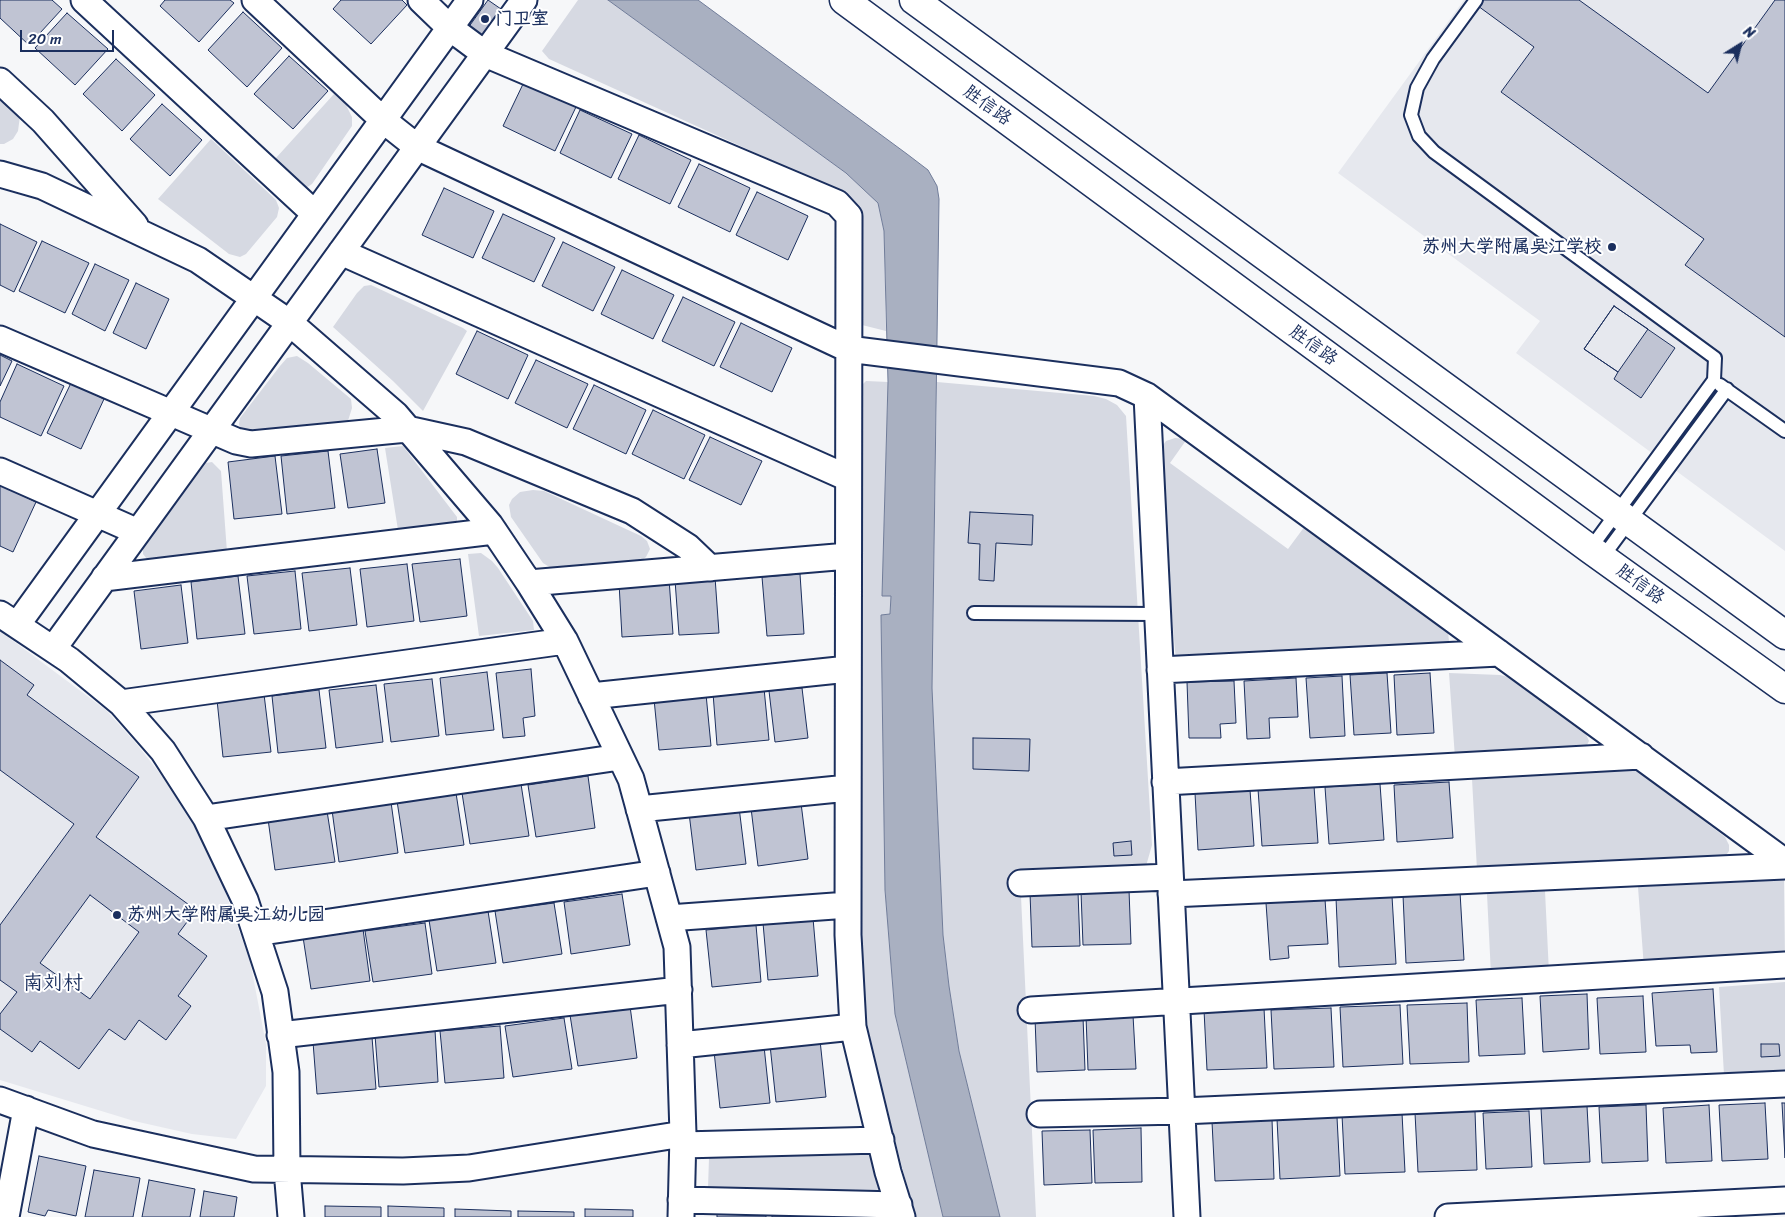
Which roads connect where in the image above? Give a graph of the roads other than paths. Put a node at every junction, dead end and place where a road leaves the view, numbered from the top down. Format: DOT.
graph roads {
  1 [pos="84,0"];
  2 [pos="255,0"];
  3 [pos="421,0"];
  4 [pos="470,0"];
  5 [pos="524,0"];
  6 [pos="844,0"];
  7 [pos="914,0"];
  8 [pos="1476,0"];
  9 [pos="450,28"];
  10 [pos="485,54"];
  11 [pos="0,81"];
  12 [pos="383,120"];
  13 [pos="417,147"];
  14 [pos="0,174"];
  15 [pos="316,214"];
  16 [pos="141,233"];
  17 [pos="341,252"];
  18 [pos="254,298"];
  19 [pos="290,323"];
  20 [pos="0,339"];
  21 [pos="859,350"];
  22 [pos="1714,380"];
  23 [pos="1727,389"];
  24 [pos="1147,396"];
  25 [pos="172,413"];
  26 [pos="407,429"];
  27 [pos="212,430"];
  28 [pos="1785,431"];
  29 [pos="0,471"];
  30 [pos="848,478"];
  31 [pos="98,515"];
  32 [pos="1623,517"];
  33 [pos="494,531"];
  34 [pos="138,532"];
  35 [pos="1596,553"];
  36 [pos="848,556"];
  37 [pos="710,568"];
  38 [pos="104,578"];
  39 [pos="529,583"];
  40 [pos="974,613"];
  41 [pos="1158,614"];
  42 [pos="8,620"];
  43 [pos="1785,635"];
  44 [pos="565,641"];
  45 [pos="53,649"];
  46 [pos="1499,653"];
  47 [pos="848,669"];
  48 [pos="1160,670"];
  49 [pos="1785,689"];
  50 [pos="591,696"];
  51 [pos="121,703"];
  52 [pos="1641,756"];
  53 [pos="620,758"];
  54 [pos="1166,782"];
  55 [pos="848,788"];
  56 [pos="638,809"];
  57 [pos="206,818"];
  58 [pos="1785,862"];
  59 [pos="1785,866"];
  60 [pos="657,873"];
  61 [pos="1021,883"];
  62 [pos="1171,885"];
  63 [pos="848,905"];
  64 [pos="669,918"];
  65 [pos="256,933"];
  66 [pos="1785,965"];
  67 [pos="679,990"];
  68 [pos="1176,1002"];
  69 [pos="1031,1010"];
  70 [pos="853,1027"];
  71 [pos="280,1035"];
  72 [pos="680,1045"];
  73 [pos="1785,1084"];
  74 [pos="0,1100"];
  75 [pos="26,1109"];
  76 [pos="1182,1111"];
  77 [pos="1040,1114"];
  78 [pos="682,1140"];
  79 [pos="881,1140"];
  80 [pos="287,1170"];
  81 [pos="1785,1200"];
  82 [pos="681,1208"];
  83 [pos="900,1211"];
  84 [pos="6,1217"];
  85 [pos="291,1217"];
  86 [pos="1187,1217"];
  87 [pos="1448,1217"];
  1 -- 15 [label="street"];
  2 -- 12 [label="street"];
  3 -- 9 [label="street"];
  4 -- 9 [label="street"];
  5 -- 10 [label="street"];
  6 -- 35 [label="street, 胜信路"];
  7 -- 32 [label="street"];
  8 -- 22 [label="lane"];
  9 -- 10 [label="street"];
  9 -- 12 [label="street"];
  10 -- 13 [label="street"];
  10 -- 21 [label="street"];
  11 -- 16 [label="street"];
  12 -- 13 [label="street"];
  12 -- 15 [label="street"];
  13 -- 17 [label="street"];
  13 -- 21 [label="street"];
  14 -- 16 [label="street"];
  15 -- 18 [label="street"];
  16 -- 18 [label="street"];
  17 -- 19 [label="street"];
  17 -- 30 [label="street"];
  18 -- 19 [label="street"];
  18 -- 25 [label="street"];
  19 -- 26 [label="street"];
  19 -- 27 [label="street"];
  20 -- 25 [label="street"];
  21 -- 24 [label="street"];
  21 -- 30 [label="street"];
  22 -- 23 [label="lane"];
  22 -- 32 [label="lane"];
  23 -- 28 [label="lane"];
  23 -- 32 [label="lane"];
  24 -- 41 [label="street"];
  24 -- 46 [label="street"];
  25 -- 27 [label="street"];
  25 -- 31 [label="street"];
  26 -- 27 [label="street"];
  26 -- 33 [label="street"];
  26 -- 37 [label="street"];
  27 -- 34 [label="street"];
  29 -- 31 [label="street"];
  30 -- 36 [label="street"];
  31 -- 34 [label="street"];
  31 -- 42 [label="street"];
  32 -- 35 [label="lane"];
  32 -- 43 [label="street"];
  33 -- 38 [label="street"];
  33 -- 39 [label="street"];
  34 -- 38 [label="street"];
  35 -- 49 [label="street, 胜信路"];
  36 -- 37 [label="street"];
  36 -- 47 [label="street"];
  37 -- 39 [label="street"];
  38 -- 45 [label="street"];
  39 -- 44 [label="street"];
  40 -- 41 [label="lane"];
  41 -- 48 [label="street"];
  42 -- 45 [label="street"];
  44 -- 50 [label="street"];
  44 -- 51 [label="street"];
  45 -- 51 [label="street"];
  46 -- 48 [label="street"];
  46 -- 52 [label="street"];
  47 -- 50 [label="street"];
  47 -- 55 [label="street"];
  48 -- 54 [label="street"];
  50 -- 53 [label="street"];
  51 -- 57 [label="street"];
  52 -- 54 [label="street"];
  52 -- 58 [label="street"];
  53 -- 56 [label="street"];
  53 -- 57 [label="street"];
  54 -- 62 [label="street"];
  55 -- 56 [label="street"];
  55 -- 63 [label="street"];
  56 -- 60 [label="street"];
  57 -- 65 [label="street"];
  59 -- 62 [label="street"];
  60 -- 64 [label="street"];
  60 -- 65 [label="street"];
  61 -- 62 [label="street"];
  62 -- 68 [label="street"];
  63 -- 64 [label="street"];
  63 -- 70 [label="street"];
  64 -- 67 [label="street"];
  65 -- 71 [label="street"];
  66 -- 68 [label="street"];
  67 -- 71 [label="street"];
  67 -- 72 [label="street"];
  68 -- 69 [label="street"];
  68 -- 76 [label="street"];
  70 -- 72 [label="street"];
  70 -- 79 [label="street"];
  71 -- 80 [label="street"];
  72 -- 78 [label="street"];
  73 -- 76 [label="street"];
  74 -- 75 [label="street"];
  75 -- 80 [label="street"];
  75 -- 84 [label="street"];
  76 -- 77 [label="street"];
  76 -- 86 [label="street"];
  78 -- 79 [label="street"];
  78 -- 80 [label="street"];
  78 -- 82 [label="street"];
  79 -- 83 [label="street"];
  80 -- 85 [label="street"];
  81 -- 87 [label="street"];
  82 -- 83 [label="street"];
}
